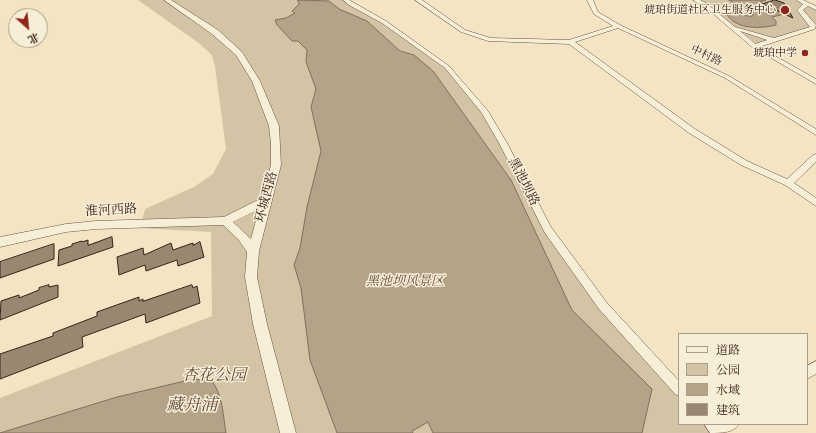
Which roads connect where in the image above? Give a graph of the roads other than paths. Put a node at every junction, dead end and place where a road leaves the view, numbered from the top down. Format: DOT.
graph roads {
  1 [pos="167,0"];
  2 [pos="346,0"];
  3 [pos="418,0"];
  4 [pos="590,0"];
  5 [pos="696,0"];
  6 [pos="800,0"];
  7 [pos="807,4"];
  8 [pos="816,8"];
  9 [pos="729,25"];
  10 [pos="618,26"];
  11 [pos="773,40"];
  12 [pos="570,42"];
  13 [pos="755,46"];
  14 [pos="816,82"];
  15 [pos="816,132"];
  16 [pos="816,157"];
  17 [pos="788,183"];
  18 [pos="267,200"];
  19 [pos="816,202"];
  20 [pos="225,221"];
  21 [pos="0,242"];
  22 [pos="253,251"];
  23 [pos="678,389"];
  24 [pos="711,425"];
  25 [pos="731,425"];
  26 [pos="288,433"];
  27 [pos="719,433"];
  1 -- 18 [label="street, 环城西路"];
  2 -- 23 [label="street, 黑池坝路"];
  3 -- 12 [label="street"];
  4 -- 10 [label="street, 中村路"];
  5 -- 9 [label="street"];
  6 -- 7 [label="street"];
  7 -- 8 [label="street"];
  7 -- 11 [label="street"];
  9 -- 11 [label="street"];
  9 -- 13 [label="street"];
  10 -- 12 [label="street"];
  10 -- 15 [label="street, 中村路"];
  11 -- 13 [label="street"];
  12 -- 17 [label="street"];
  13 -- 14 [label="street"];
  16 -- 17 [label="street"];
  17 -- 19 [label="street"];
  18 -- 20 [label="street"];
  18 -- 22 [label="street, 环城西路"];
  20 -- 21 [label="street, 淮河西路"];
  20 -- 22 [label="street"];
  22 -- 26 [label="street, 环城西路"];
  24 -- 27 [label="street"];
  25 -- 27 [label="street"];
}
